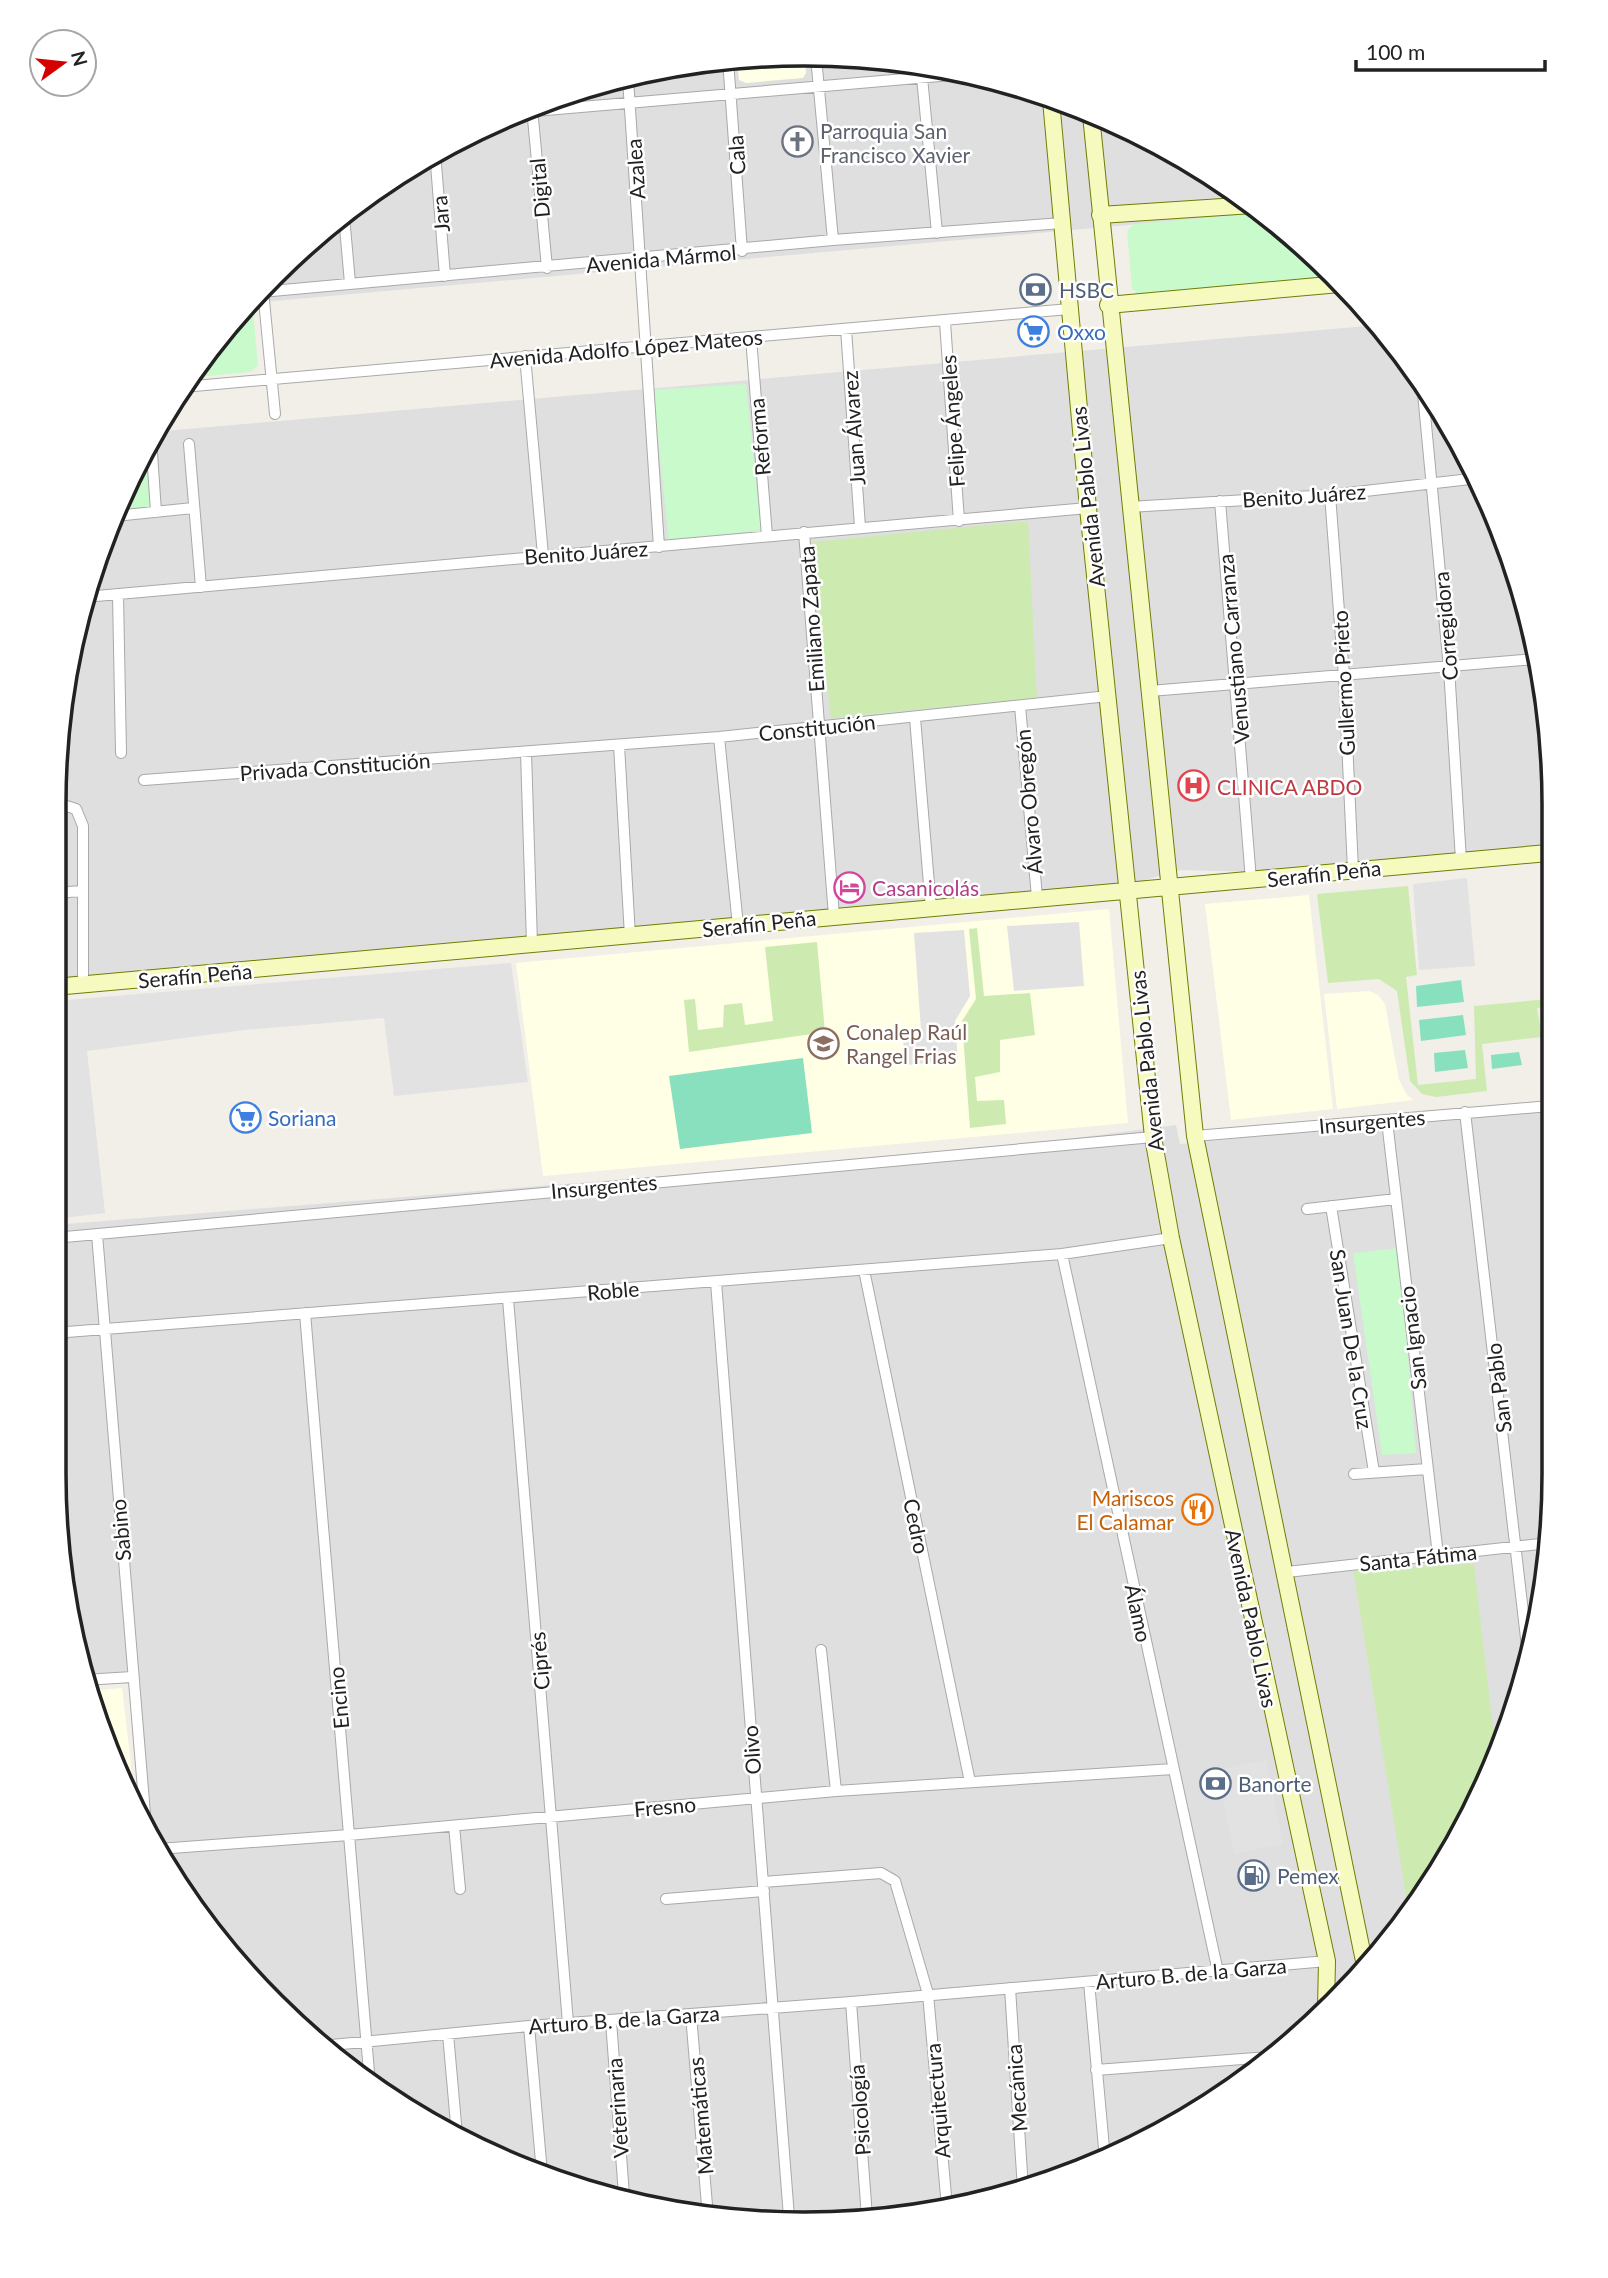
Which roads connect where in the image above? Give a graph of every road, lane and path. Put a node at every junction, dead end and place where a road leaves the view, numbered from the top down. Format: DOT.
graph roads {
  1 [pos="817,67"];
  2 [pos="729,71"];
  3 [pos="907,74"];
  4 [pos="922,77"];
  5 [pos="819,87"];
  6 [pos="629,88"];
  7 [pos="732,94"];
  8 [pos="630,103"];
  9 [pos="560,109"];
  10 [pos="1052,110"];
  11 [pos="530,120"];
  12 [pos="1092,126"];
  13 [pos="436,164"];
  14 [pos="1235,206"];
  15 [pos="1100,215"];
  16 [pos="1062,223"];
  17 [pos="345,227"];
  18 [pos="937,233"];
  19 [pos="833,240"];
  20 [pos="742,251"];
  21 [pos="642,260"];
  22 [pos="547,268"];
  23 [pos="445,276"];
  24 [pos="1322,280"];
  25 [pos="350,283"];
  26 [pos="277,290"];
  27 [pos="263,304"];
  28 [pos="1108,305"];
  29 [pos="1069,309"];
  30 [pos="944,321"];
  31 [pos="846,329"];
  32 [pos="751,338"];
  33 [pos="648,348"];
  34 [pos="525,356"];
  35 [pos="272,380"];
  36 [pos="197,386"];
  37 [pos="1424,405"];
  38 [pos="275,414"];
  39 [pos="189,444"];
  40 [pos="152,460"];
  41 [pos="1466,479"];
  42 [pos="1432,482"];
  43 [pos="1330,495"];
  44 [pos="1220,501"];
  45 [pos="1129,507"];
  46 [pos="193,508"];
  47 [pos="1088,508"];
  48 [pos="156,512"];
  49 [pos="126,515"];
  50 [pos="959,521"];
  51 [pos="860,527"];
  52 [pos="804,532"];
  53 [pos="767,536"];
  54 [pos="659,547"];
  55 [pos="543,555"];
  56 [pos="201,587"];
  57 [pos="118,595"];
  58 [pos="97,596"];
  59 [pos="1527,660"];
  60 [pos="1449,668"];
  61 [pos="1344,676"];
  62 [pos="1237,685"];
  63 [pos="1150,691"];
  64 [pos="1108,696"];
  65 [pos="1020,706"];
  66 [pos="915,718"];
  67 [pos="819,726"];
  68 [pos="719,737"];
  69 [pos="620,745"];
  70 [pos="526,752"];
  71 [pos="121,753"];
  72 [pos="144,780"];
  73 [pos="66,804"];
  74 [pos="1542,853"];
  75 [pos="1461,860"];
  76 [pos="1353,870"];
  77 [pos="1251,880"];
  78 [pos="1168,886"];
  79 [pos="1128,890"];
  80 [pos="82,891"];
  81 [pos="66,892"];
  82 [pos="1037,897"];
  83 [pos="931,908"];
  84 [pos="834,916"];
  85 [pos="738,926"];
  86 [pos="631,936"];
  87 [pos="531,944"];
  88 [pos="83,985"];
  89 [pos="66,987"];
  90 [pos="1542,1107"];
  91 [pos="1465,1112"];
  92 [pos="1387,1121"];
  93 [pos="1195,1136"];
  94 [pos="1153,1137"];
  95 [pos="1396,1199"];
  96 [pos="1331,1206"];
  97 [pos="1307,1209"];
  98 [pos="97,1234"];
  99 [pos="66,1237"];
  100 [pos="1171,1238"];
  101 [pos="1062,1254"];
  102 [pos="864,1270"];
  103 [pos="716,1282"];
  104 [pos="508,1299"];
  105 [pos="305,1313"];
  106 [pos="103,1329"];
  107 [pos="66,1332"];
  108 [pos="1427,1469"];
  109 [pos="1374,1472"];
  110 [pos="1354,1474"];
  111 [pos="1538,1544"];
  112 [pos="1517,1546"];
  113 [pos="1438,1555"];
  114 [pos="1287,1572"];
  115 [pos="1525,1626"];
  116 [pos="821,1650"];
  117 [pos="132,1677"];
  118 [pos="96,1679"];
  119 [pos="1173,1769"];
  120 [pos="970,1782"];
  121 [pos="836,1791"];
  122 [pos="755,1798"];
  123 [pos="144,1801"];
  124 [pos="553,1816"];
  125 [pos="454,1826"];
  126 [pos="349,1835"];
  127 [pos="168,1848"];
  128 [pos="764,1886"];
  129 [pos="460,1889"];
  130 [pos="666,1899"];
  131 [pos="1365,1952"];
  132 [pos="1327,1961"];
  133 [pos="1218,1972"];
  134 [pos="1089,1982"];
  135 [pos="1010,1988"];
  136 [pos="928,1994"];
  137 [pos="1326,1994"];
  138 [pos="851,2002"];
  139 [pos="771,2007"];
  140 [pos="691,2015"];
  141 [pos="611,2021"];
  142 [pos="568,2023"];
  143 [pos="529,2026"];
  144 [pos="448,2034"];
  145 [pos="367,2042"];
  146 [pos="338,2045"];
  147 [pos="1254,2058"];
  148 [pos="369,2069"];
  149 [pos="1096,2070"];
  150 [pos="456,2124"];
  151 [pos="1106,2146"];
  152 [pos="541,2162"];
  153 [pos="1022,2178"];
  154 [pos="624,2188"];
  155 [pos="946,2197"];
  156 [pos="707,2205"];
  157 [pos="866,2209"];
  158 [pos="789,2211"];
  1 -- 5 [label="street"];
  2 -- 7 [label="street, Cala"];
  3 -- 5 [label="street"];
  4 -- 18 [label="street"];
  5 -- 7 [label="street"];
  5 -- 19 [label="street"];
  6 -- 8 [label="street, Azalea"];
  7 -- 8 [label="street"];
  7 -- 20 [label="street, Cala"];
  8 -- 9 [label="street"];
  8 -- 21 [label="street, Azalea"];
  10 -- 16 [label="main road, Avenida Pablo Livas"];
  11 -- 22 [label="street, Digital"];
  12 -- 15 [label="main road, Avenida Pablo Livas"];
  13 -- 23 [label="street, Jara"];
  14 -- 15 [label="main road"];
  15 -- 28 [label="main road, Avenida Pablo Livas"];
  16 -- 18 [label="street, Avenida Mármol"];
  16 -- 29 [label="main road, Avenida Pablo Livas"];
  17 -- 25 [label="street"];
  18 -- 19 [label="street, Avenida Mármol"];
  19 -- 20 [label="street, Avenida Mármol"];
  20 -- 21 [label="street, Avenida Mármol"];
  21 -- 22 [label="street, Avenida Mármol"];
  21 -- 33 [label="street, Azalea"];
  22 -- 23 [label="street, Avenida Mármol"];
  23 -- 25 [label="street, Avenida Mármol"];
  24 -- 28 [label="main road"];
  25 -- 26 [label="street, Avenida Mármol"];
  27 -- 35 [label="street"];
  28 -- 45 [label="main road, Avenida Pablo Livas"];
  29 -- 30 [label="street, Avenida Adolfo López Mateos"];
  29 -- 47 [label="main road, Avenida Pablo Livas"];
  30 -- 31 [label="street, Avenida Adolfo López Mateos"];
  30 -- 50 [label="street, Felipe Ángeles"];
  31 -- 32 [label="street, Avenida Adolfo López Mateos"];
  31 -- 51 [label="street, Juan Álvarez"];
  32 -- 33 [label="street, Avenida Adolfo López Mateos"];
  32 -- 53 [label="street, Reforma"];
  33 -- 34 [label="street, Avenida Adolfo López Mateos"];
  33 -- 54 [label="street, Azalea"];
  34 -- 35 [label="street, Avenida Adolfo López Mateos"];
  34 -- 55 [label="street"];
  35 -- 36 [label="street, Avenida Adolfo López Mateos"];
  35 -- 38 [label="street"];
  37 -- 42 [label="street, Corregidora"];
  39 -- 46 [label="street"];
  40 -- 48 [label="street"];
  41 -- 42 [label="street, Benito Juárez"];
  42 -- 43 [label="street, Benito Juárez"];
  42 -- 60 [label="street, Corregidora"];
  43 -- 44 [label="street, Benito Juárez"];
  43 -- 61 [label="street, Gullermo Prieto"];
  44 -- 45 [label="street, Benito Juárez"];
  44 -- 62 [label="street, Venustiano Carranza"];
  45 -- 63 [label="main road, Avenida Pablo Livas"];
  46 -- 48 [label="street"];
  46 -- 56 [label="street"];
  47 -- 50 [label="street, Benito Juárez"];
  47 -- 64 [label="main road, Avenida Pablo Livas"];
  48 -- 49 [label="street"];
  50 -- 51 [label="street, Benito Juárez"];
  51 -- 52 [label="street, Benito Juárez"];
  52 -- 53 [label="street, Benito Juárez"];
  52 -- 67 [label="street, Emiliano Zapata"];
  53 -- 54 [label="street, Benito Juárez"];
  54 -- 55 [label="street, Benito Juárez"];
  55 -- 56 [label="street, Benito Juárez"];
  56 -- 57 [label="street, Benito Juárez"];
  57 -- 58 [label="street, Benito Juárez"];
  57 -- 71 [label="street"];
  59 -- 60 [label="street"];
  60 -- 61 [label="street"];
  60 -- 75 [label="street, Corregidora"];
  61 -- 62 [label="street"];
  61 -- 76 [label="street, Gullermo Prieto"];
  62 -- 63 [label="street"];
  62 -- 77 [label="street, Venustiano Carranza"];
  63 -- 78 [label="main road, Avenida Pablo Livas"];
  64 -- 65 [label="street, Constitución"];
  64 -- 79 [label="main road, Avenida Pablo Livas"];
  65 -- 66 [label="street, Constitución"];
  65 -- 82 [label="street, Álvaro Obregón"];
  66 -- 67 [label="street, Constitución"];
  66 -- 83 [label="street"];
  67 -- 68 [label="street, Constitución"];
  67 -- 84 [label="street, Emiliano Zapata"];
  68 -- 69 [label="street, Constitución"];
  68 -- 85 [label="street"];
  69 -- 70 [label="street, Constitución"];
  69 -- 86 [label="street"];
  70 -- 72 [label="street, Privada Constitución"];
  70 -- 87 [label="street"];
  73 -- 80 [label="street"];
  74 -- 75 [label="main road, Serafín Peña"];
  75 -- 76 [label="main road, Serafín Peña"];
  76 -- 77 [label="main road, Serafín Peña"];
  77 -- 78 [label="main road, Serafín Peña"];
  78 -- 79 [label="main road, Serafín Peña"];
  78 -- 93 [label="main road, Avenida Pablo Livas"];
  79 -- 82 [label="main road, Serafín Peña"];
  79 -- 94 [label="main road, Avenida Pablo Livas"];
  80 -- 81 [label="street"];
  80 -- 88 [label="street"];
  82 -- 83 [label="main road, Serafín Peña"];
  83 -- 84 [label="main road, Serafín Peña"];
  84 -- 85 [label="main road, Serafín Peña"];
  85 -- 86 [label="main road, Serafín Peña"];
  86 -- 87 [label="main road, Serafín Peña"];
  87 -- 88 [label="main road, Serafín Peña"];
  88 -- 89 [label="main road, Serafín Peña"];
  90 -- 91 [label="street, Insurgentes"];
  91 -- 92 [label="street, Insurgentes"];
  91 -- 112 [label="street, San Pablo"];
  92 -- 93 [label="street, Insurgentes"];
  92 -- 95 [label="street, San Ignacio"];
  93 -- 114 [label="main road, Avenida Pablo Livas"];
  94 -- 98 [label="street, Insurgentes"];
  94 -- 100 [label="main road, Avenida Pablo Livas"];
  95 -- 96 [label="street"];
  95 -- 108 [label="street, San Ignacio"];
  96 -- 97 [label="street"];
  96 -- 109 [label="street, San Juan De la Cruz"];
  98 -- 99 [label="street, Insurgentes"];
  98 -- 106 [label="street, Sabino"];
  100 -- 101 [label="street, Roble"];
  100 -- 132 [label="main road, Avenida Pablo Livas"];
  101 -- 102 [label="street, Roble"];
  101 -- 119 [label="street, Álamo"];
  102 -- 103 [label="street, Roble"];
  102 -- 120 [label="street, Cedro"];
  103 -- 104 [label="street, Roble"];
  103 -- 122 [label="street, Olivo"];
  104 -- 105 [label="street, Roble"];
  104 -- 124 [label="street, Ciprés"];
  105 -- 106 [label="street, Roble"];
  105 -- 126 [label="street, Encino"];
  106 -- 107 [label="street, Roble"];
  106 -- 117 [label="street, Sabino"];
  108 -- 109 [label="street"];
  108 -- 113 [label="street, San Ignacio"];
  109 -- 110 [label="street"];
  111 -- 112 [label="street, Santa Fátima"];
  112 -- 113 [label="street, Santa Fátima"];
  112 -- 115 [label="street, San Pablo"];
  113 -- 114 [label="street, Santa Fátima"];
  114 -- 131 [label="main road, Avenida Pablo Livas"];
  116 -- 121 [label="street"];
  117 -- 118 [label="street"];
  117 -- 123 [label="street, Sabino"];
  119 -- 120 [label="street, Fresno"];
  119 -- 133 [label="street, Álamo"];
  120 -- 121 [label="street, Fresno"];
  121 -- 122 [label="street, Fresno"];
  122 -- 124 [label="street, Fresno"];
  122 -- 128 [label="street, Olivo"];
  124 -- 125 [label="street, Fresno"];
  124 -- 142 [label="street, Ciprés"];
  125 -- 126 [label="street, Fresno"];
  125 -- 129 [label="street"];
  126 -- 127 [label="street, Fresno"];
  126 -- 145 [label="street, Encino"];
  128 -- 130 [label="street"];
  128 -- 136 [label="street"];
  128 -- 139 [label="street, Olivo"];
  132 -- 133 [label="street, Arturo B. de la Garza"];
  132 -- 137 [label="main road, Avenida Pablo Livas"];
  133 -- 134 [label="street, Arturo B. de la Garza"];
  134 -- 135 [label="street, Arturo B. de la Garza"];
  134 -- 149 [label="street"];
  135 -- 136 [label="street, Arturo B. de la Garza"];
  135 -- 153 [label="street, Mecánica"];
  136 -- 138 [label="street, Arturo B. de la Garza"];
  136 -- 155 [label="street, Arquitectura"];
  138 -- 139 [label="street, Arturo B. de la Garza"];
  138 -- 157 [label="street, Psicología"];
  139 -- 140 [label="street, Arturo B. de la Garza"];
  139 -- 158 [label="street, Olivo"];
  140 -- 141 [label="street, Arturo B. de la Garza"];
  140 -- 156 [label="street, Matemáticas"];
  141 -- 142 [label="street, Arturo B. de la Garza"];
  141 -- 154 [label="street, Veterinaria"];
  142 -- 143 [label="street, Arturo B. de la Garza"];
  143 -- 144 [label="street, Arturo B. de la Garza"];
  143 -- 152 [label="street"];
  144 -- 145 [label="street, Arturo B. de la Garza"];
  144 -- 150 [label="street"];
  145 -- 146 [label="street, Arturo B. de la Garza"];
  145 -- 148 [label="street, Encino"];
  147 -- 149 [label="street"];
  149 -- 151 [label="street"];
}
